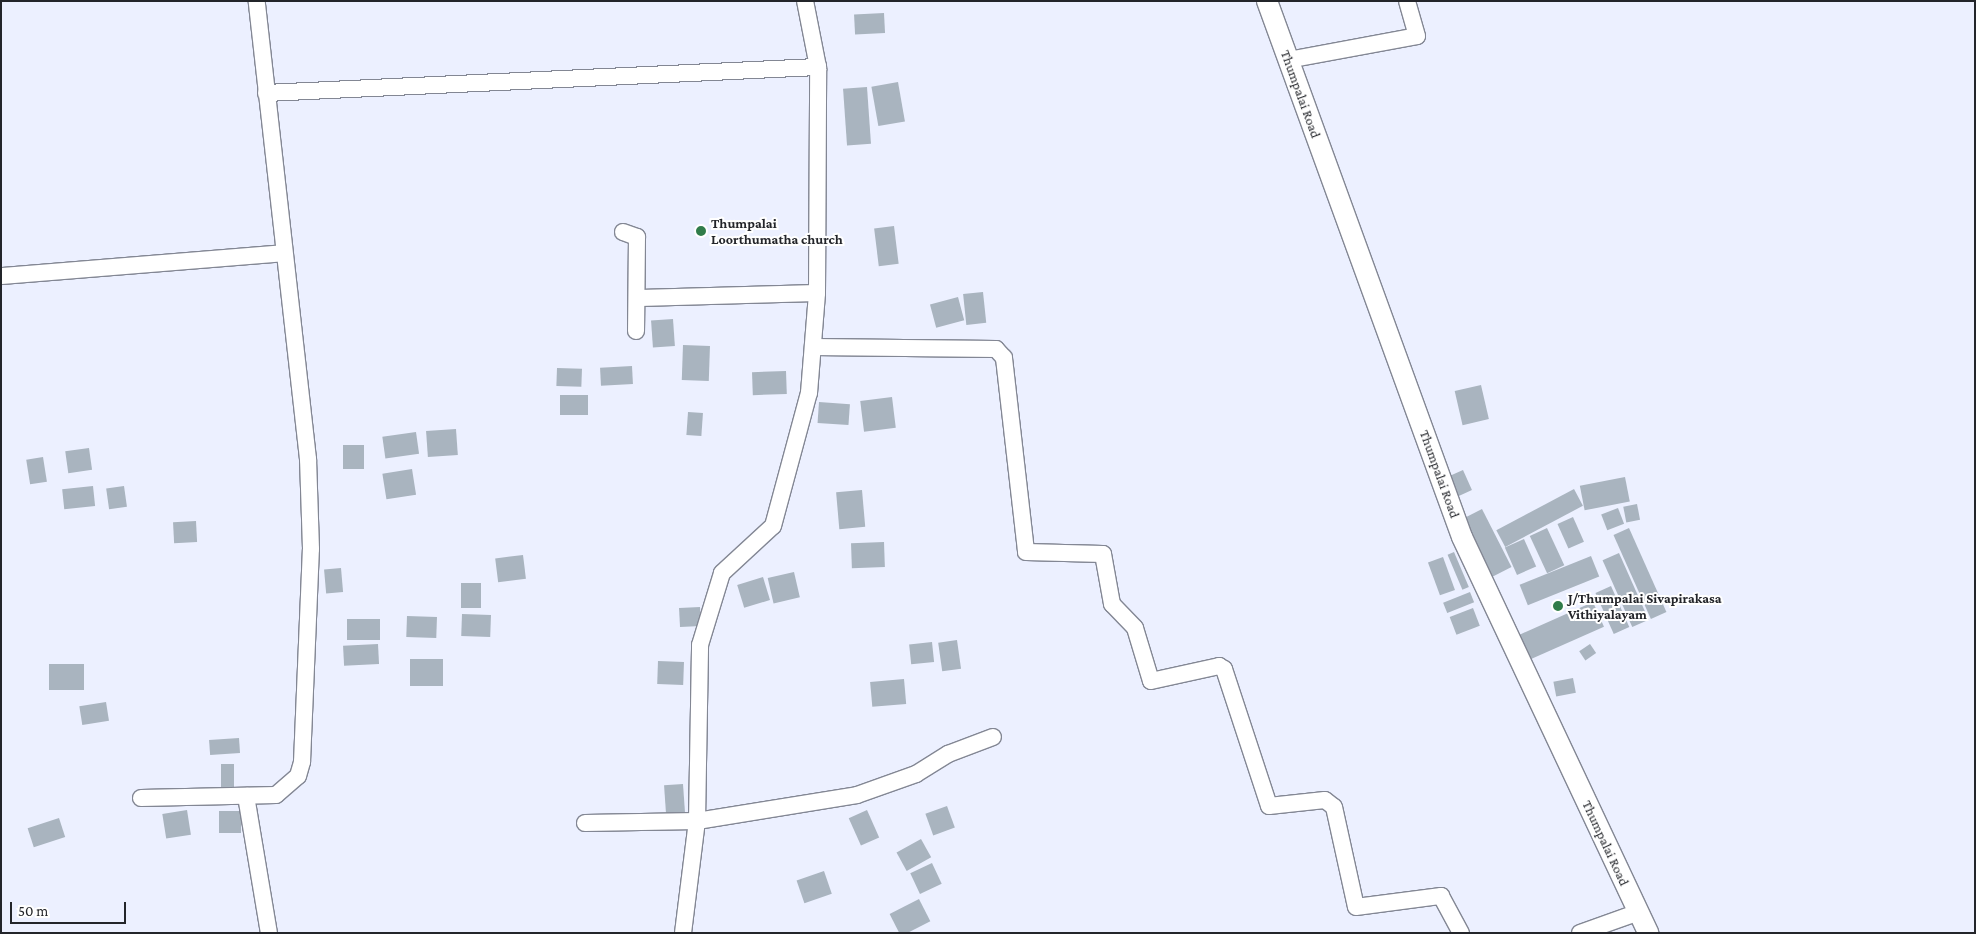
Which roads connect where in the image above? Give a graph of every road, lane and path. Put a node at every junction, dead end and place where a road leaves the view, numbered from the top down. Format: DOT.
graph roads {
  1 [pos="257,1"];
  2 [pos="805,1"];
  3 [pos="1267,1"];
  4 [pos="1407,1"];
  5 [pos="1288,60"];
  6 [pos="818,67"];
  7 [pos="266,93"];
  8 [pos="624,232"];
  9 [pos="284,254"];
  10 [pos="1,276"];
  11 [pos="817,293"];
  12 [pos="639,298"];
  13 [pos="636,331"];
  14 [pos="813,347"];
  15 [pos="993,736"];
  16 [pos="246,796"];
  17 [pos="141,798"];
  18 [pos="697,821"];
  19 [pos="585,823"];
  20 [pos="1639,912"];
  21 [pos="269,933"];
  22 [pos="682,933"];
  23 [pos="1461,933"];
  24 [pos="1580,933"];
  25 [pos="1648,933"];
  1 -- 7 [label="street"];
  2 -- 6 [label="street"];
  3 -- 5 [label="street, Thumpalai Road"];
  4 -- 5 [label="street"];
  5 -- 20 [label="street, Thumpalai Road"];
  6 -- 7 [label="street"];
  6 -- 11 [label="street"];
  7 -- 9 [label="street"];
  8 -- 12 [label="street"];
  9 -- 10 [label="street"];
  9 -- 16 [label="street"];
  11 -- 12 [label="street"];
  11 -- 14 [label="street"];
  12 -- 13 [label="street"];
  14 -- 18 [label="street"];
  14 -- 23 [label="street"];
  15 -- 18 [label="street"];
  16 -- 17 [label="street"];
  16 -- 21 [label="street"];
  18 -- 19 [label="street"];
  18 -- 22 [label="street"];
  20 -- 24 [label="street"];
  20 -- 25 [label="street, Thumpalai Road"];
}
